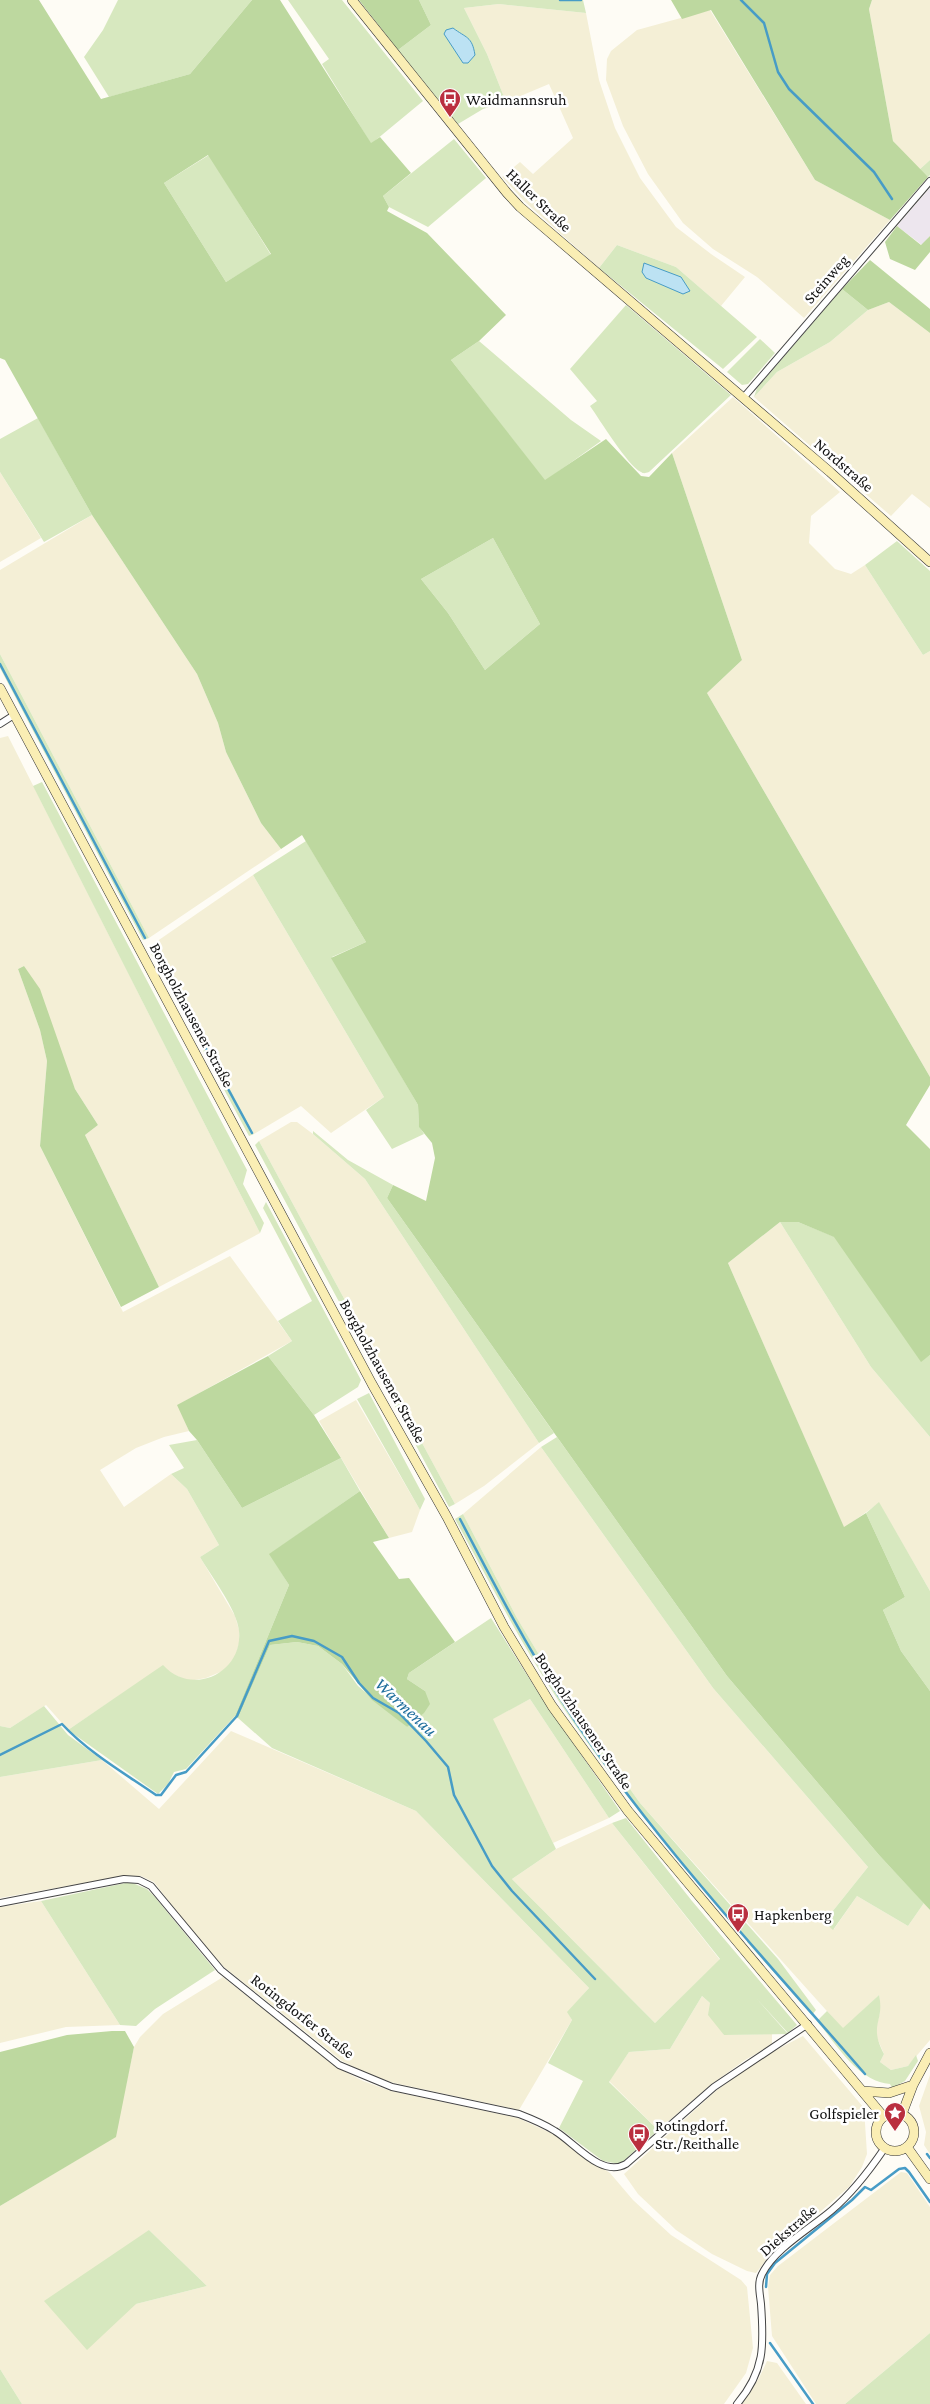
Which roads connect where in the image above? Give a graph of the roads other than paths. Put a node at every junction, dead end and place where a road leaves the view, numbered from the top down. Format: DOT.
graph roads {
  1 [pos="352,0"];
  2 [pos="930,181"];
  3 [pos="740,394"];
  4 [pos="930,562"];
  5 [pos="0,688"];
  6 [pos="14,715"];
  7 [pos="0,724"];
  8 [pos="0,1903"];
  9 [pos="808,2024"];
  10 [pos="930,2053"];
  11 [pos="913,2085"];
  12 [pos="862,2090"];
  13 [pos="902,2114"];
  14 [pos="883,2116"];
  15 [pos="907,2147"];
  16 [pos="884,2149"];
  17 [pos="930,2179"];
  18 [pos="737,2404"];
  1 -- 3 [label="main road, Haller Straße"];
  2 -- 3 [label="street, Steinweg"];
  3 -- 4 [label="main road, Nordstraße"];
  5 -- 6 [label="main road, Borgholzhausener Straße"];
  6 -- 7 [label="street"];
  6 -- 9 [label="main road, Borgholzhausener Straße"];
  8 -- 9 [label="street, Rotingdorfer Straße"];
  9 -- 12 [label="main road, Borgholzhausener Straße"];
  10 -- 11 [label="main road"];
  11 -- 12 [label="main road"];
  11 -- 13 [label="main road"];
  12 -- 14 [label="main road, Borgholzhausener Straße"];
  13 -- 14 [label="main road"];
  13 -- 15 [label="main road"];
  14 -- 16 [label="main road"];
  15 -- 16 [label="main road"];
  15 -- 17 [label="main road"];
  16 -- 18 [label="street, Diekstraße"];
}
